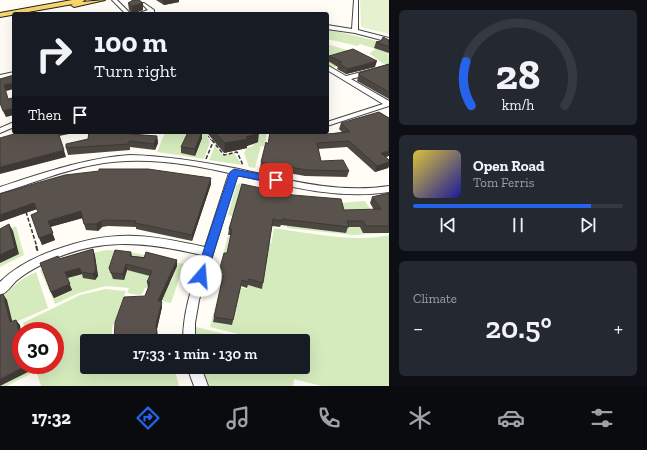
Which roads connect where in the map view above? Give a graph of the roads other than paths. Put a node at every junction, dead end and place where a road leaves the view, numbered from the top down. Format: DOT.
graph roads {
  1 [pos="82,0"];
  2 [pos="102,0"];
  3 [pos="114,0"];
  4 [pos="356,0"];
  5 [pos="144,4"];
  6 [pos="16,12"];
  7 [pos="36,12"];
  8 [pos="128,12"];
  9 [pos="145,12"];
  10 [pos="12,13"];
  11 [pos="0,15"];
  12 [pos="12,16"];
  13 [pos="0,19"];
  14 [pos="329,22"];
  15 [pos="329,27"];
  16 [pos="355,29"];
  17 [pos="389,36"];
  18 [pos="389,40"];
  19 [pos="389,67"];
  20 [pos="329,68"];
  21 [pos="12,69"];
  22 [pos="0,72"];
  23 [pos="12,74"];
  24 [pos="0,77"];
  25 [pos="346,78"];
  26 [pos="389,104"];
  27 [pos="329,123"];
  28 [pos="12,125"];
  29 [pos="0,131"];
  30 [pos="234,172"];
  31 [pos="389,189"];
  32 [pos="0,190"];
  33 [pos="208,252"];
  34 [pos="0,290"];
  35 [pos="189,334"];
  36 [pos="197,374"];
  37 [pos="201,386"];
  1 -- 6 [label="main road"];
  2 -- 7 [label="main road"];
  3 -- 8 [label="street"];
  4 -- 16 [label="street"];
  5 -- 9 [label="street"];
  10 -- 11 [label="main road"];
  12 -- 13 [label="main road"];
  14 -- 16 [label="street"];
  15 -- 16 [label="street"];
  16 -- 17 [label="street"];
  16 -- 18 [label="street"];
  19 -- 25 [label="street"];
  20 -- 25 [label="street"];
  21 -- 22 [label="street"];
  23 -- 24 [label="street"];
  25 -- 26 [label="street"];
  26 -- 27 [label="street"];
  28 -- 29 [label="street"];
  30 -- 31 [label="street"];
  30 -- 32 [label="street"];
  30 -- 33 [label="street"];
  33 -- 34 [label="street"];
  33 -- 35 [label="street"];
  36 -- 37 [label="street"];
}
